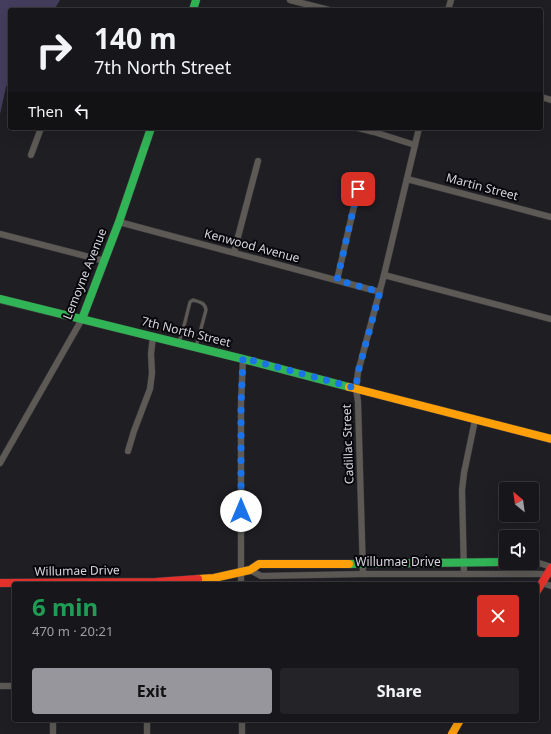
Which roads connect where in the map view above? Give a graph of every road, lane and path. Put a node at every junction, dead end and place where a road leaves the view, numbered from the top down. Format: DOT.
graph roads {
  1 [pos="290,0"];
  2 [pos="321,8"];
  3 [pos="40,130"];
  4 [pos="150,130"];
  5 [pos="365,130"];
  6 [pos="419,130"];
  7 [pos="415,145"];
  8 [pos="31,155"];
  9 [pos="258,160"];
  10 [pos="407,179"];
  11 [pos="358,189"];
  12 [pos="551,217"];
  13 [pos="119,222"];
  14 [pos="0,234"];
  15 [pos="234,252"];
  16 [pos="105,261"];
  17 [pos="384,275"];
  18 [pos="337,280"];
  19 [pos="380,292"];
  20 [pos="0,299"];
  21 [pos="82,319"];
  22 [pos="551,319"];
  23 [pos="153,336"];
  24 [pos="179,342"];
  25 [pos="196,347"];
  26 [pos="243,358"];
  27 [pos="356,388"];
  28 [pos="474,420"];
  29 [pos="551,439"];
  30 [pos="128,451"];
  31 [pos="0,463"];
  32 [pos="499,562"];
  33 [pos="363,563"];
  34 [pos="464,563"];
  35 [pos="539,563"];
  36 [pos="550,570"];
  37 [pos="245,571"];
  38 [pos="363,574"];
  39 [pos="464,574"];
  40 [pos="156,582"];
  41 [pos="242,582"];
  42 [pos="542,583"];
  43 [pos="0,584"];
  44 [pos="12,584"];
  45 [pos="551,586"];
  46 [pos="539,588"];
  47 [pos="0,686"];
  48 [pos="12,686"];
  49 [pos="53,722"];
  50 [pos="147,722"];
  51 [pos="242,722"];
  52 [pos="459,722"];
  53 [pos="53,734"];
  54 [pos="147,734"];
  55 [pos="242,734"];
  56 [pos="452,734"];
  1 -- 2 [label="street"];
  3 -- 8 [label="street"];
  4 -- 13 [label="street, Lemoyne Avenue"];
  5 -- 7 [label="street"];
  6 -- 7 [label="street, Cadillac Street"];
  7 -- 10 [label="street, Cadillac Street"];
  9 -- 15 [label="street"];
  10 -- 12 [label="street, Martin Street"];
  10 -- 17 [label="street, Cadillac Street"];
  11 -- 18 [label="street"];
  13 -- 15 [label="street, Kenwood Avenue"];
  13 -- 16 [label="street, Lemoyne Avenue"];
  14 -- 16 [label="street"];
  15 -- 18 [label="street, Kenwood Avenue"];
  16 -- 21 [label="street, Lemoyne Avenue"];
  17 -- 19 [label="street, Cadillac Street"];
  17 -- 22 [label="street"];
  18 -- 19 [label="street, Kenwood Avenue"];
  19 -- 27 [label="street, Cadillac Street"];
  20 -- 21 [label="street, 7th North Street"];
  21 -- 23 [label="street, 7th North Street"];
  21 -- 31 [label="street, Lemoyne Avenue"];
  23 -- 24 [label="street, 7th North Street"];
  23 -- 30 [label="street"];
  24 -- 25 [label="street, 7th North Street"];
  24 -- 25 [label="lane"];
  25 -- 26 [label="street, 7th North Street"];
  26 -- 27 [label="street, 7th North Street"];
  26 -- 37 [label="street"];
  27 -- 28 [label="street, 7th North Street"];
  27 -- 33 [label="street, Cadillac Street"];
  28 -- 29 [label="street, 7th North Street"];
  28 -- 34 [label="street"];
  32 -- 34 [label="street, Willumae Drive"];
  33 -- 34 [label="street, Willumae Drive"];
  33 -- 37 [label="street, Willumae Drive"];
  33 -- 38 [label="street, Cadillac Street"];
  34 -- 39 [label="street"];
  35 -- 36 [label="street"];
  36 -- 39 [label="street, Willumae Drive"];
  36 -- 42 [label="street"];
  37 -- 38 [label="street, Willumae Drive"];
  37 -- 40 [label="street, Willumae Drive"];
  37 -- 41 [label="street"];
  38 -- 39 [label="street, Willumae Drive"];
  42 -- 45 [label="street"];
  42 -- 46 [label="street"];
  43 -- 44 [label="street, Willumae Drive"];
  47 -- 48 [label="street"];
  49 -- 53 [label="street"];
  50 -- 54 [label="street"];
  51 -- 55 [label="street"];
  52 -- 56 [label="street"];
}
